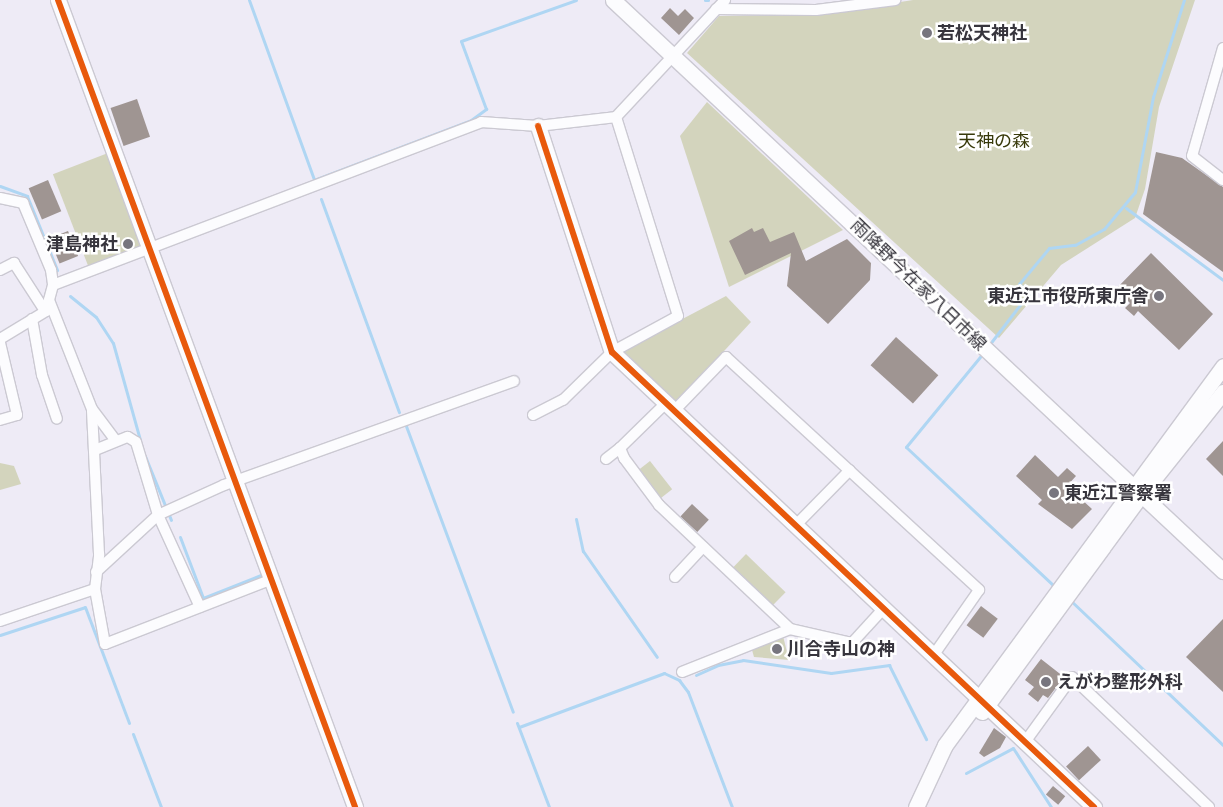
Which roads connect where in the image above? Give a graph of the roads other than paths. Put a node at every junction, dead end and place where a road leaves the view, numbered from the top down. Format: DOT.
graph roads {
  1 [pos="58,0"];
  2 [pos="613,0"];
  3 [pos="724,0"];
  4 [pos="895,0"];
  5 [pos="716,9"];
  6 [pos="1223,48"];
  7 [pos="670,55"];
  8 [pos="1219,81"];
  9 [pos="616,117"];
  10 [pos="538,126"];
  11 [pos="1223,180"];
  12 [pos="1,197"];
  13 [pos="150,250"];
  14 [pos="0,270"];
  15 [pos="53,285"];
  16 [pos="49,300"];
  17 [pos="45,311"];
  18 [pos="32,319"];
  19 [pos="0,339"];
  20 [pos="0,343"];
  21 [pos="612,352"];
  22 [pos="1223,366"];
  23 [pos="514,381"];
  24 [pos="1223,392"];
  25 [pos="670,407"];
  26 [pos="92,409"];
  27 [pos="533,415"];
  28 [pos="57,419"];
  29 [pos="0,420"];
  30 [pos="115,440"];
  31 [pos="620,448"];
  32 [pos="95,450"];
  33 [pos="606,459"];
  34 [pos="850,470"];
  35 [pos="238,483"];
  36 [pos="1136,492"];
  37 [pos="158,515"];
  38 [pos="795,526"];
  39 [pos="703,547"];
  40 [pos="1223,571"];
  41 [pos="96,572"];
  42 [pos="675,577"];
  43 [pos="273,579"];
  44 [pos="95,589"];
  45 [pos="200,607"];
  46 [pos="884,608"];
  47 [pos="0,622"];
  48 [pos="790,629"];
  49 [pos="933,656"];
  50 [pos="682,672"];
  51 [pos="982,701"];
  52 [pos="1025,742"];
  53 [pos="355,807"];
  54 [pos="916,807"];
  55 [pos="928,807"];
  56 [pos="1094,807"];
  57 [pos="1209,807"];
  1 -- 13 [label="street"];
  2 -- 7 [label="street, 雨降野今在家八日市線"];
  3 -- 5 [label="street"];
  4 -- 5 [label="street"];
  5 -- 7 [label="street"];
  6 -- 8 [label="street"];
  7 -- 9 [label="street"];
  7 -- 36 [label="street, 雨降野今在家八日市線"];
  8 -- 11 [label="street"];
  9 -- 10 [label="street"];
  9 -- 21 [label="street"];
  10 -- 13 [label="street"];
  10 -- 21 [label="street"];
  12 -- 15 [label="street"];
  13 -- 15 [label="street"];
  13 -- 35 [label="street"];
  14 -- 17 [label="street"];
  15 -- 16 [label="street"];
  16 -- 17 [label="street"];
  16 -- 26 [label="street"];
  17 -- 18 [label="street"];
  18 -- 19 [label="street"];
  18 -- 28 [label="street"];
  20 -- 29 [label="street"];
  21 -- 25 [label="street"];
  21 -- 27 [label="street"];
  22 -- 36 [label="street"];
  23 -- 35 [label="street"];
  24 -- 36 [label="street"];
  25 -- 31 [label="street"];
  25 -- 34 [label="street"];
  25 -- 38 [label="street"];
  26 -- 30 [label="street"];
  26 -- 32 [label="street"];
  30 -- 32 [label="street"];
  30 -- 37 [label="street"];
  31 -- 33 [label="street"];
  31 -- 39 [label="street"];
  32 -- 41 [label="street"];
  34 -- 38 [label="street"];
  34 -- 49 [label="street"];
  35 -- 37 [label="street"];
  35 -- 43 [label="street"];
  36 -- 40 [label="street, 雨降野今在家八日市線"];
  36 -- 51 [label="street"];
  37 -- 41 [label="street"];
  37 -- 45 [label="street"];
  38 -- 46 [label="street"];
  39 -- 42 [label="street"];
  39 -- 48 [label="street"];
  41 -- 44 [label="street"];
  43 -- 45 [label="street"];
  43 -- 53 [label="street"];
  44 -- 45 [label="street"];
  44 -- 47 [label="street"];
  46 -- 48 [label="street"];
  46 -- 49 [label="street"];
  48 -- 50 [label="street"];
  49 -- 51 [label="street"];
  51 -- 52 [label="street"];
  51 -- 54 [label="street"];
  51 -- 55 [label="street"];
  52 -- 56 [label="street"];
  52 -- 57 [label="street"];
}
